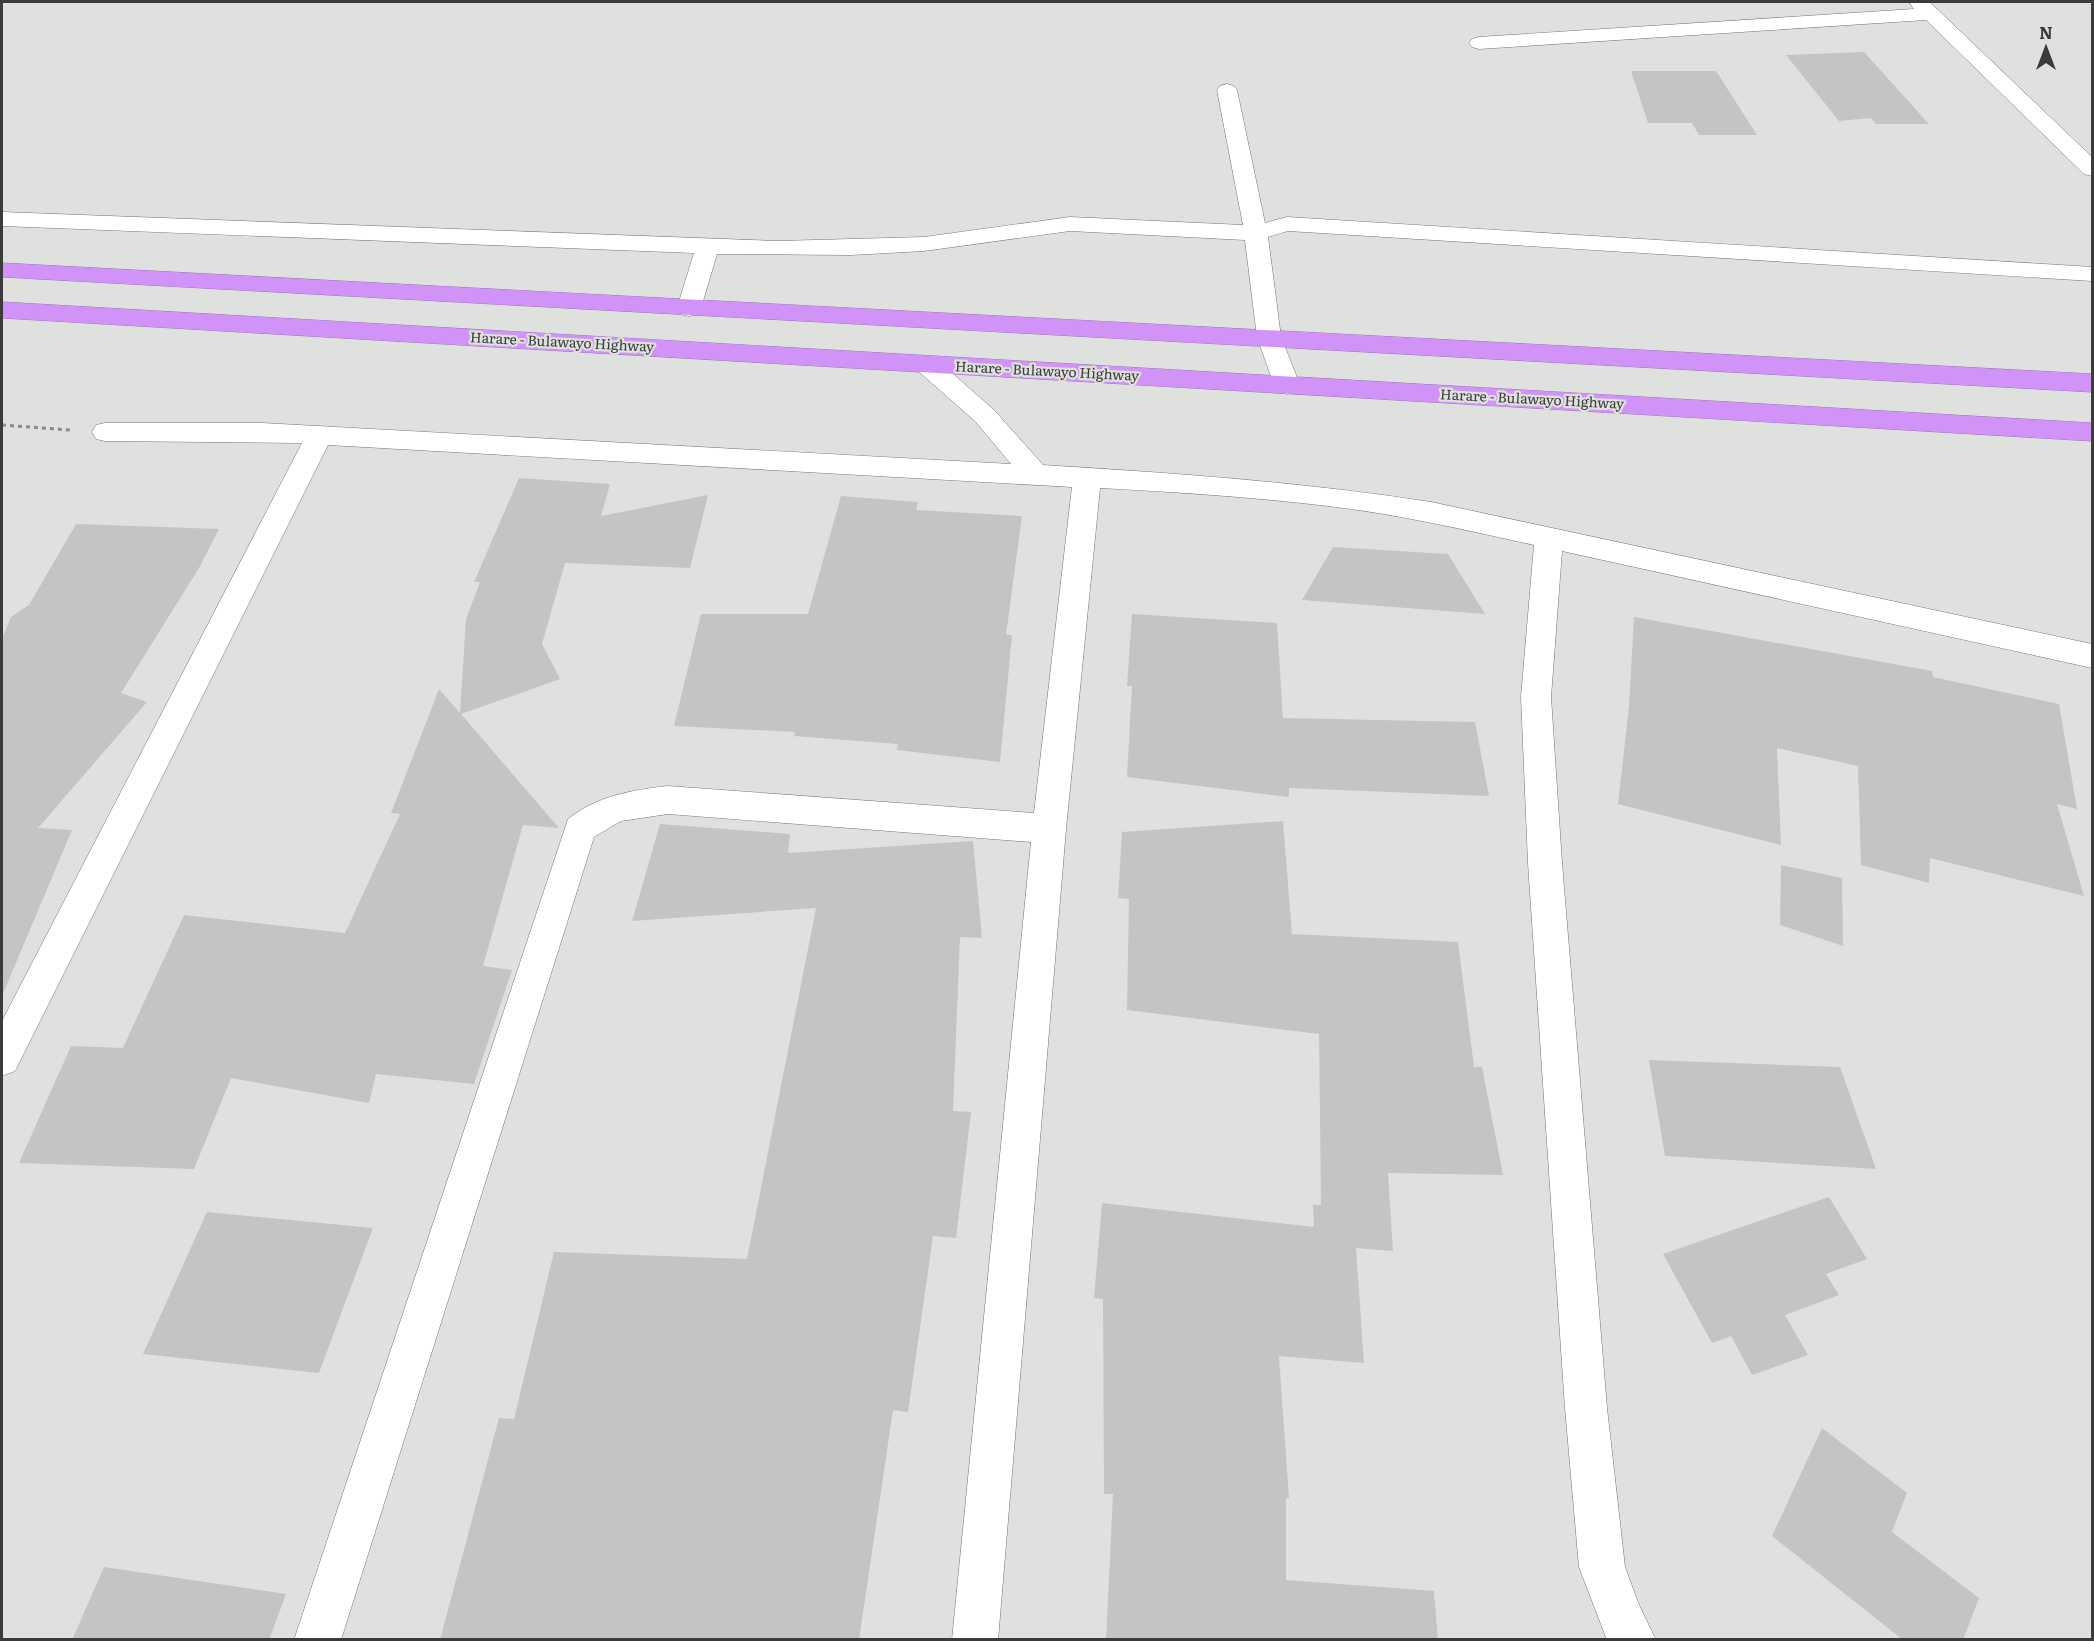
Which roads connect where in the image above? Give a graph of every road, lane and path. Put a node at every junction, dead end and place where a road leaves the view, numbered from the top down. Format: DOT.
graph roads {
  1 [pos="1924,8"];
  2 [pos="1479,43"];
  3 [pos="1227,90"];
  4 [pos="2092,169"];
  5 [pos="2,219"];
  6 [pos="1256,233"];
  7 [pos="708,245"];
  8 [pos="2,270"];
  9 [pos="2092,273"];
  10 [pos="689,308"];
  11 [pos="2,310"];
  12 [pos="1269,337"];
  13 [pos="926,364"];
  14 [pos="2092,383"];
  15 [pos="1287,385"];
  16 [pos="2,426"];
  17 [pos="105,432"];
  18 [pos="2092,432"];
  19 [pos="320,435"];
  20 [pos="1035,474"];
  21 [pos="1087,477"];
  22 [pos="1549,537"];
  23 [pos="2092,656"];
  24 [pos="1049,828"];
  25 [pos="2,1058"];
  26 [pos="317,1640"];
  27 [pos="975,1640"];
  28 [pos="1632,1640"];
  1 -- 2 [label="street"];
  1 -- 4 [label="street"];
  3 -- 6 [label="street"];
  5 -- 7 [label="street"];
  6 -- 7 [label="street"];
  6 -- 9 [label="street"];
  6 -- 12 [label="street"];
  7 -- 10 [label="street"];
  8 -- 10 [label="highway"];
  10 -- 12 [label="highway"];
  11 -- 13 [label="highway, Harare - Bulawayo Highway"];
  12 -- 14 [label="highway"];
  12 -- 15 [label="street"];
  13 -- 15 [label="highway, Harare - Bulawayo Highway"];
  13 -- 20 [label="street"];
  15 -- 18 [label="highway, Harare - Bulawayo Highway"];
  16 -- 17 [label="path"];
  17 -- 19 [label="street"];
  19 -- 20 [label="street"];
  19 -- 25 [label="street"];
  20 -- 21 [label="street"];
  21 -- 22 [label="street"];
  21 -- 24 [label="street"];
  22 -- 23 [label="street"];
  22 -- 28 [label="street"];
  24 -- 26 [label="street"];
  24 -- 27 [label="street"];
}
